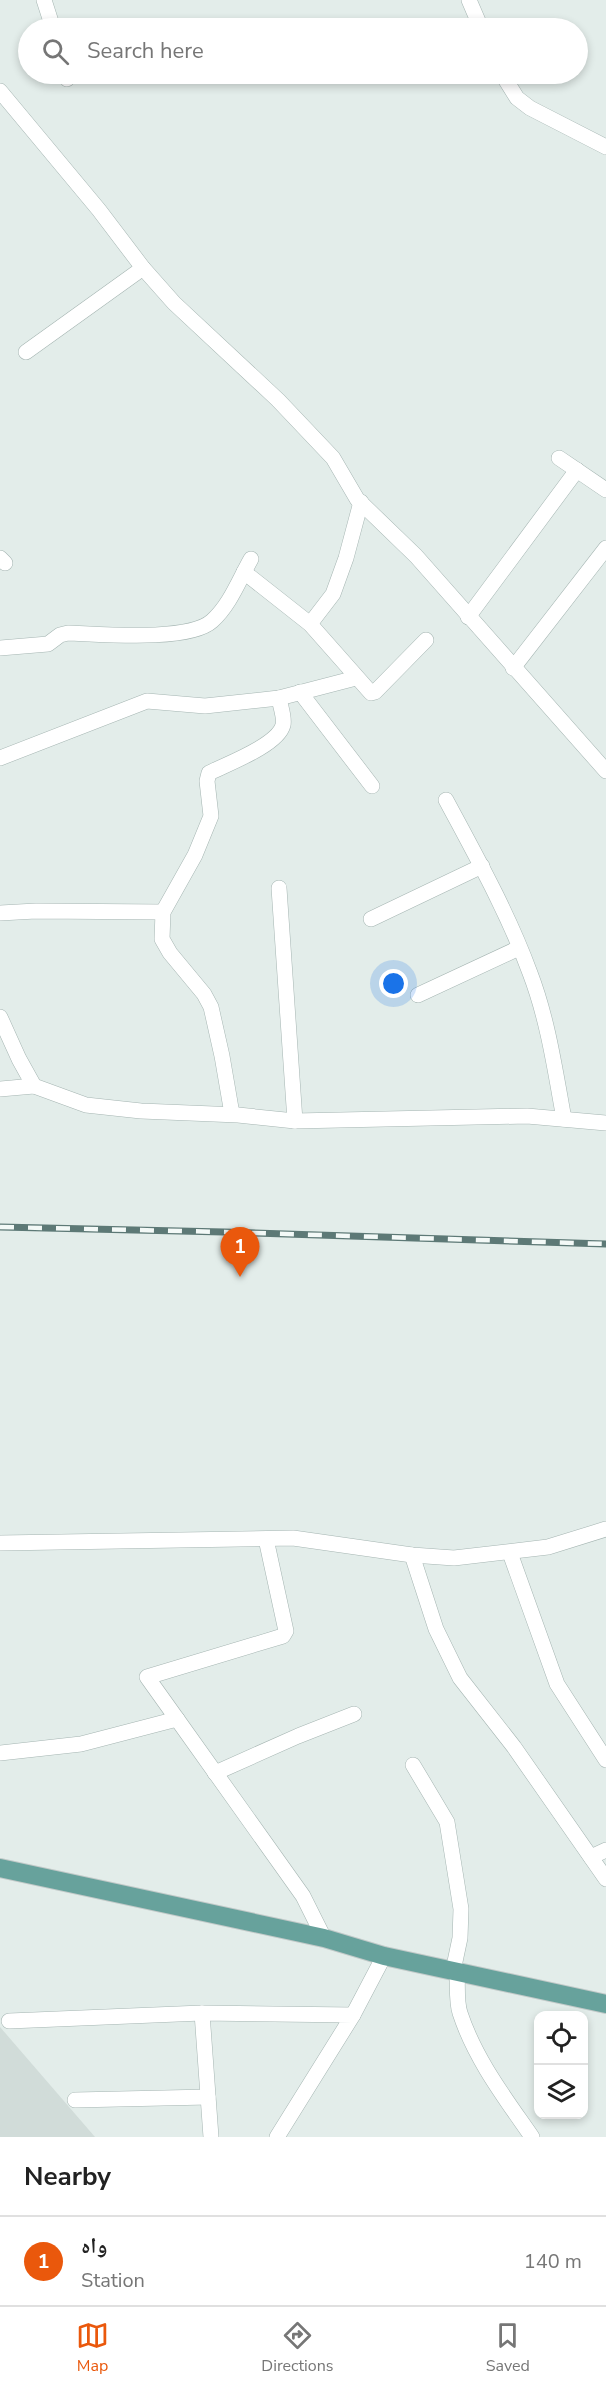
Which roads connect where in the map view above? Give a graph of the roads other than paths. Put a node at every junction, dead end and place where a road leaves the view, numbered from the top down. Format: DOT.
graph roads {
  1 [pos="44,0"];
  2 [pos="469,0"];
  3 [pos="50,18"];
  4 [pos="477,18"];
  5 [pos="508,84"];
  6 [pos="0,91"];
  7 [pos="606,147"];
  8 [pos="142,268"];
  9 [pos="26,352"];
  10 [pos="559,458"];
  11 [pos="577,470"];
  12 [pos="606,490"];
  13 [pos="361,502"];
  14 [pos="606,548"];
  15 [pos="468,617"];
  16 [pos="310,624"];
  17 [pos="426,640"];
  18 [pos="0,648"];
  19 [pos="513,668"];
  20 [pos="356,678"];
  21 [pos="300,692"];
  22 [pos="279,698"];
  23 [pos="0,758"];
  24 [pos="606,771"];
  25 [pos="372,786"];
  26 [pos="446,800"];
  27 [pos="482,866"];
  28 [pos="279,888"];
  29 [pos="163,912"];
  30 [pos="0,914"];
  31 [pos="372,919"];
  32 [pos="519,948"];
  33 [pos="418,995"];
  34 [pos="0,1017"];
  35 [pos="34,1086"];
  36 [pos="0,1089"];
  37 [pos="232,1114"];
  38 [pos="564,1119"];
  39 [pos="295,1121"];
  40 [pos="606,1123"];
  41 [pos="606,1529"];
  42 [pos="266,1539"];
  43 [pos="0,1543"];
  44 [pos="510,1553"];
  45 [pos="412,1555"];
  46 [pos="354,1714"];
  47 [pos="177,1719"];
  48 [pos="0,1752"];
  49 [pos="606,1760"];
  50 [pos="413,1765"];
  51 [pos="215,1773"];
  52 [pos="606,1850"];
  53 [pos="591,1857"];
  54 [pos="0,1868"];
  55 [pos="606,1879"];
  56 [pos="324,1938"];
  57 [pos="384,1956"];
  58 [pos="455,1972"];
  59 [pos="606,2004"];
  60 [pos="202,2013"];
  61 [pos="353,2015"];
  62 [pos="9,2021"];
  63 [pos="208,2097"];
  64 [pos="75,2100"];
  65 [pos="211,2137"];
  66 [pos="277,2137"];
  67 [pos="531,2137"];
  1 -- 3 [label="street"];
  2 -- 4 [label="street"];
  5 -- 7 [label="street"];
  6 -- 8 [label="street"];
  8 -- 9 [label="street"];
  8 -- 13 [label="street"];
  10 -- 11 [label="street"];
  11 -- 12 [label="street"];
  11 -- 15 [label="street"];
  13 -- 15 [label="street"];
  13 -- 16 [label="street"];
  14 -- 19 [label="street"];
  15 -- 19 [label="street"];
  16 -- 18 [label="street"];
  16 -- 20 [label="street"];
  17 -- 20 [label="street"];
  19 -- 24 [label="street"];
  20 -- 21 [label="street"];
  21 -- 22 [label="street"];
  21 -- 25 [label="street"];
  22 -- 23 [label="street"];
  22 -- 29 [label="street"];
  26 -- 27 [label="street"];
  27 -- 31 [label="street"];
  27 -- 32 [label="street"];
  28 -- 39 [label="street"];
  29 -- 30 [label="street"];
  29 -- 37 [label="street"];
  32 -- 33 [label="street"];
  32 -- 38 [label="street"];
  34 -- 35 [label="street"];
  35 -- 36 [label="street"];
  35 -- 37 [label="street"];
  37 -- 39 [label="street"];
  38 -- 39 [label="street"];
  38 -- 40 [label="street"];
  41 -- 44 [label="street"];
  42 -- 43 [label="street"];
  42 -- 45 [label="street"];
  42 -- 47 [label="street"];
  44 -- 45 [label="street"];
  44 -- 49 [label="street"];
  45 -- 53 [label="street"];
  46 -- 51 [label="street"];
  47 -- 48 [label="street"];
  47 -- 51 [label="street"];
  50 -- 58 [label="street"];
  51 -- 56 [label="street"];
  52 -- 53 [label="street"];
  53 -- 55 [label="street"];
  54 -- 56 [label="main road"];
  56 -- 57 [label="main road"];
  57 -- 58 [label="main road"];
  57 -- 61 [label="street"];
  58 -- 59 [label="main road"];
  58 -- 67 [label="street"];
  60 -- 61 [label="street"];
  60 -- 62 [label="street"];
  60 -- 63 [label="street"];
  61 -- 66 [label="street"];
  63 -- 64 [label="street"];
  63 -- 65 [label="street"];
}
